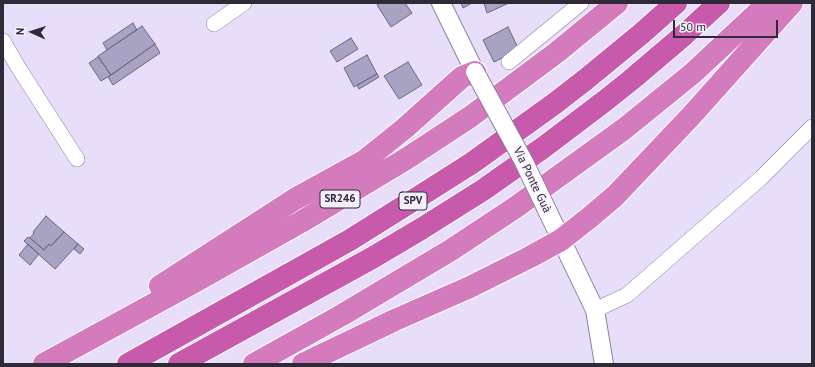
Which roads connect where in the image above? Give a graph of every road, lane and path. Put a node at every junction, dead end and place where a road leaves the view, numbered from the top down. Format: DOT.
graph roads {
  1 [pos="244,3"];
  2 [pos="441,3"];
  3 [pos="581,3"];
  4 [pos="617,3"];
  5 [pos="676,3"];
  6 [pos="719,3"];
  7 [pos="768,3"];
  8 [pos="792,3"];
  9 [pos="214,24"];
  10 [pos="3,40"];
  11 [pos="509,62"];
  12 [pos="475,72"];
  13 [pos="812,127"];
  14 [pos="77,158"];
  15 [pos="561,240"];
  16 [pos="595,310"];
  17 [pos="27,364"];
  18 [pos="44,364"];
  19 [pos="128,364"];
  20 [pos="179,364"];
  21 [pos="254,364"];
  22 [pos="303,364"];
  23 [pos="604,364"];
  1 -- 9 [label="street"];
  2 -- 12 [label="street, Via Ponte Guà"];
  3 -- 11 [label="street"];
  4 -- 18 [label="highway, SR246"];
  5 -- 19 [label="highway, SPV"];
  6 -- 20 [label="highway, SPV"];
  7 -- 21 [label="highway"];
  8 -- 15 [label="highway"];
  10 -- 14 [label="street"];
  12 -- 15 [label="street, Via Ponte Guà, bridge"];
  12 -- 17 [label="highway"];
  13 -- 16 [label="street"];
  15 -- 16 [label="street, Via Ponte Guà"];
  15 -- 22 [label="highway"];
  16 -- 23 [label="street, Via Ponte Guà"];
}
